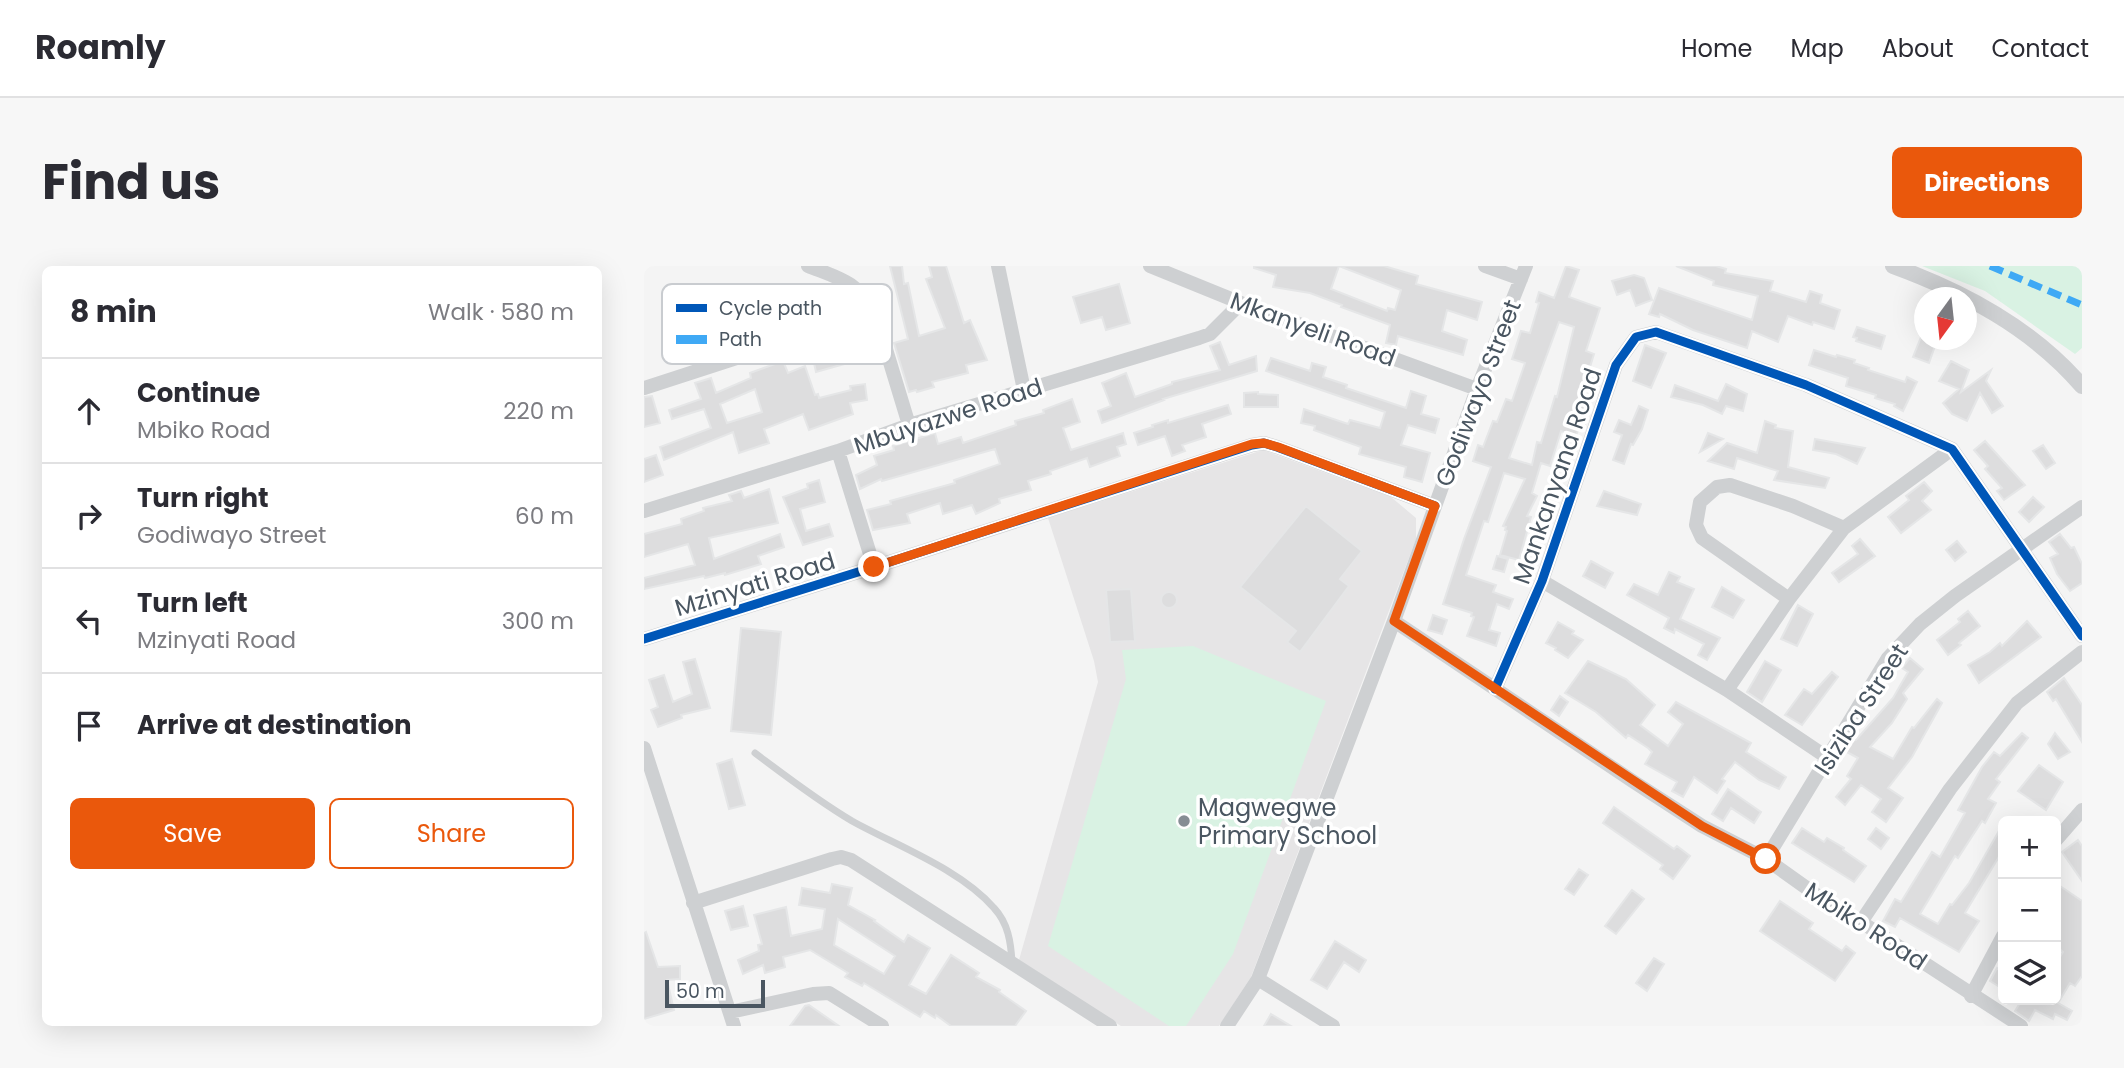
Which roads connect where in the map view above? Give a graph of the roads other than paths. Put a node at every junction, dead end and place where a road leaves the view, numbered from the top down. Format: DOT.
graph roads {
  1 [pos="808,266"];
  2 [pos="998,266"];
  3 [pos="1150,266"];
  4 [pos="1485,266"];
  5 [pos="1893,266"];
  6 [pos="1523,273"];
  7 [pos="853,284"];
  8 [pos="1241,303"];
  9 [pos="718,364"];
  10 [pos="890,364"];
  11 [pos="2079,375"];
  12 [pos="644,388"];
  13 [pos="1477,389"];
  14 [pos="1024,390"];
  15 [pos="909,425"];
  16 [pos="1951,449"];
  17 [pos="838,452"];
  18 [pos="1435,506"];
  19 [pos="2082,507"];
  20 [pos="644,511"];
  21 [pos="1844,528"];
  22 [pos="2022,548"];
  23 [pos="874,567"];
  24 [pos="1542,582"];
  25 [pos="1790,599"];
  26 [pos="1394,621"];
  27 [pos="2082,636"];
  28 [pos="644,639"];
  29 [pos="2082,652"];
  30 [pos="1495,689"];
  31 [pos="1727,690"];
  32 [pos="644,748"];
  33 [pos="755,753"];
  34 [pos="1828,758"];
  35 [pos="2082,810"];
  36 [pos="2061,834"];
  37 [pos="1766,859"];
  38 [pos="693,903"];
  39 [pos="1861,922"];
  40 [pos="2000,942"];
  41 [pos="1012,963"];
  42 [pos="1258,979"];
  43 [pos="1971,996"];
  44 [pos="732,1019"];
  45 [pos="882,1026"];
  46 [pos="1110,1026"];
  47 [pos="1227,1026"];
  48 [pos="1333,1026"];
  49 [pos="2021,1026"];
  1 -- 7 [label="street"];
  2 -- 14 [label="street"];
  3 -- 8 [label="street, Mkanyeli Road"];
  4 -- 6 [label="street"];
  5 -- 11 [label="street"];
  6 -- 13 [label="street, Godiwayo Street"];
  8 -- 13 [label="street, Mkanyeli Road"];
  8 -- 14 [label="street, Mbuyazwe Road"];
  9 -- 12 [label="street"];
  10 -- 15 [label="street"];
  13 -- 18 [label="street, Godiwayo Street"];
  14 -- 15 [label="street, Mbuyazwe Road"];
  15 -- 17 [label="street, Mbuyazwe Road"];
  16 -- 21 [label="street"];
  16 -- 22 [label="street"];
  16 -- 24 [label="street, Mankanyana Road"];
  17 -- 20 [label="street, Mbuyazwe Road"];
  17 -- 23 [label="street"];
  18 -- 23 [label="street, Mzinyati Road"];
  18 -- 26 [label="street, Godiwayo Street"];
  19 -- 22 [label="street, Isiziba Street"];
  21 -- 25 [label="street"];
  21 -- 25 [label="street"];
  22 -- 27 [label="street"];
  22 -- 34 [label="street, Isiziba Street"];
  23 -- 28 [label="street, Mzinyati Road"];
  24 -- 30 [label="street, Mankanyana Road"];
  24 -- 31 [label="street"];
  25 -- 31 [label="street"];
  26 -- 30 [label="street, Mbiko Road"];
  26 -- 42 [label="street, Godiwayo Street"];
  29 -- 39 [label="street"];
  30 -- 37 [label="street, Mbiko Road"];
  31 -- 34 [label="street"];
  32 -- 38 [label="street"];
  33 -- 41 [label="lane"];
  34 -- 37 [label="street, Isiziba Street"];
  35 -- 36 [label="street"];
  37 -- 39 [label="street, Mbiko Road"];
  38 -- 41 [label="street"];
  38 -- 44 [label="street"];
  39 -- 43 [label="street, Mbiko Road"];
  40 -- 43 [label="street"];
  41 -- 46 [label="street"];
  42 -- 47 [label="street, Godiwayo Street"];
  42 -- 48 [label="street"];
  43 -- 49 [label="street, Mbiko Road"];
  44 -- 45 [label="street"];
}
